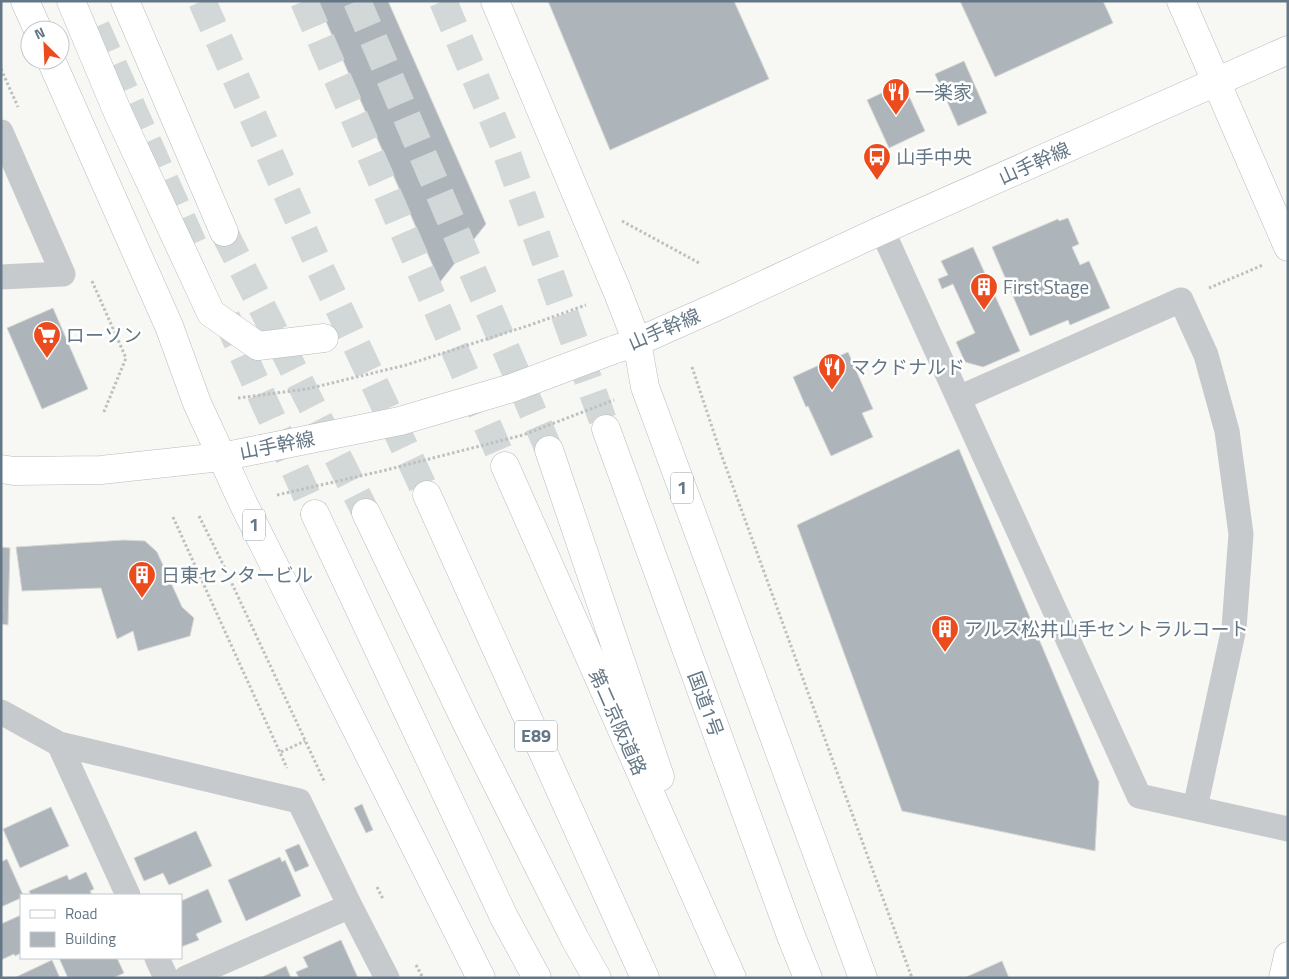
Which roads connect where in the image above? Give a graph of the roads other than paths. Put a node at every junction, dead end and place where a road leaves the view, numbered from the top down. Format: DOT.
graph roads {
  1 [pos="25,1"];
  2 [pos="71,1"];
  3 [pos="125,1"];
  4 [pos="495,1"];
  5 [pos="1181,1"];
  6 [pos="34,20"];
  7 [pos="1288,50"];
  8 [pos="55,70"];
  9 [pos="1216,82"];
  10 [pos="1,132"];
  11 [pos="882,230"];
  12 [pos="224,232"];
  13 [pos="1279,254"];
  14 [pos="1,277"];
  15 [pos="324,338"];
  16 [pos="625,346"];
  17 [pos="959,398"];
  18 [pos="606,429"];
  19 [pos="549,450"];
  20 [pos="221,457"];
  21 [pos="505,466"];
  22 [pos="1,469"];
  23 [pos="427,495"];
  24 [pos="366,513"];
  25 [pos="315,514"];
  26 [pos="1,712"];
  27 [pos="59,744"];
  28 [pos="1195,808"];
  29 [pos="1288,829"];
  30 [pos="128,894"];
  31 [pos="350,906"];
  32 [pos="719,949"];
  33 [pos="1288,956"];
  34 [pos="157,959"];
  35 [pos="166,978"];
  36 [pos="186,978"];
  37 [pos="387,978"];
  38 [pos="481,978"];
  39 [pos="537,978"];
  40 [pos="597,978"];
  41 [pos="645,978"];
  42 [pos="732,978"];
  43 [pos="808,978"];
  44 [pos="863,978"];
  45 [pos="1283,978"];
  1 -- 6 [label="main road"];
  2 -- 15 [label="main road"];
  3 -- 12 [label="main road"];
  4 -- 16 [label="main road, 1"];
  5 -- 9 [label="main road"];
  7 -- 9 [label="main road, 山手幹線"];
  8 -- 20 [label="main road, 1"];
  9 -- 11 [label="main road, 山手幹線"];
  9 -- 13 [label="main road"];
  10 -- 14 [label="street"];
  11 -- 16 [label="main road, 山手幹線"];
  11 -- 17 [label="street"];
  16 -- 20 [label="main road, 山手幹線, bridge"];
  16 -- 44 [label="main road, 1"];
  17 -- 28 [label="street"];
  17 -- 28 [label="street"];
  18 -- 43 [label="main road, 国道1号"];
  19 -- 32 [label="main road"];
  20 -- 22 [label="main road, 山手幹線"];
  20 -- 38 [label="main road, 1"];
  21 -- 32 [label="main road, 第二京阪道路"];
  23 -- 41 [label="main road, E89"];
  24 -- 40 [label="main road"];
  25 -- 39 [label="main road"];
  26 -- 27 [label="street"];
  27 -- 30 [label="street"];
  27 -- 31 [label="street"];
  28 -- 29 [label="street"];
  31 -- 36 [label="street"];
  31 -- 37 [label="street"];
  32 -- 42 [label="main road, 第二京阪道路"];
  33 -- 45 [label="main road"];
  34 -- 35 [label="street"];
}
